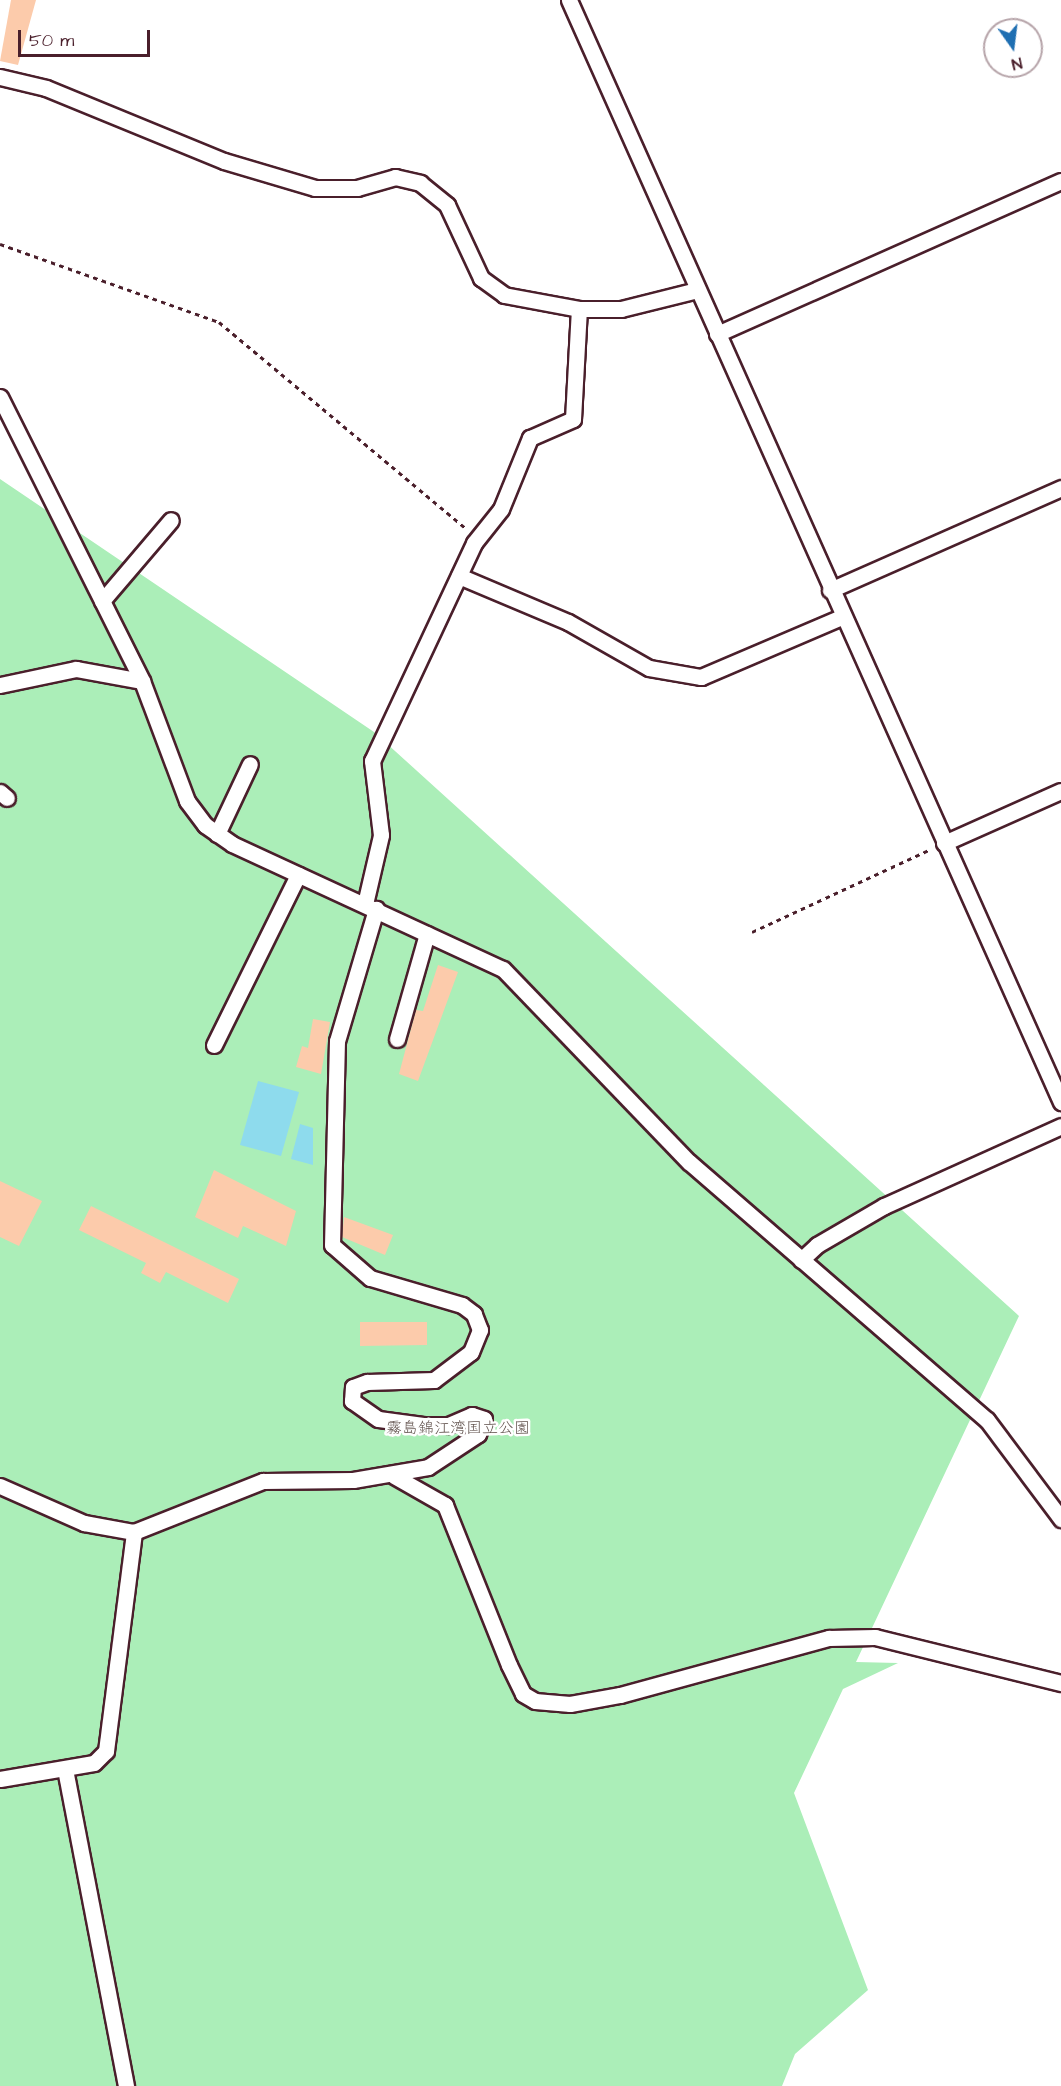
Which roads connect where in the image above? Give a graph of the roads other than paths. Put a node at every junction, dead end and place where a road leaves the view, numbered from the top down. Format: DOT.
graph roads {
  1 [pos="569,0"];
  2 [pos="0,77"];
  3 [pos="1061,181"];
  4 [pos="698,290"];
  5 [pos="579,309"];
  6 [pos="717,334"];
  7 [pos="0,397"];
  8 [pos="5,421"];
  9 [pos="1061,488"];
  10 [pos="171,520"];
  11 [pos="459,576"];
  12 [pos="830,590"];
  13 [pos="102,601"];
  14 [pos="842,617"];
  15 [pos="142,681"];
  16 [pos="0,686"];
  17 [pos="250,764"];
  18 [pos="1061,791"];
  19 [pos="217,834"];
  20 [pos="944,843"];
  21 [pos="298,875"];
  22 [pos="370,907"];
  23 [pos="427,934"];
  24 [pos="397,1039"];
  25 [pos="214,1045"];
  26 [pos="1061,1102"];
  27 [pos="1061,1126"];
  28 [pos="801,1260"];
  29 [pos="394,1476"];
  30 [pos="0,1486"];
  31 [pos="1061,1519"];
  32 [pos="134,1532"];
  33 [pos="1061,1683"];
  34 [pos="65,1768"];
  35 [pos="0,1779"];
  36 [pos="126,2086"];
  1 -- 4 [label="street"];
  2 -- 5 [label="street"];
  3 -- 6 [label="street"];
  4 -- 5 [label="street"];
  4 -- 6 [label="street"];
  5 -- 11 [label="street"];
  6 -- 12 [label="street"];
  7 -- 8 [label="street"];
  8 -- 13 [label="street"];
  9 -- 12 [label="street"];
  10 -- 13 [label="street"];
  11 -- 14 [label="street"];
  11 -- 22 [label="street"];
  12 -- 14 [label="street"];
  13 -- 15 [label="street"];
  14 -- 20 [label="street"];
  15 -- 16 [label="street"];
  15 -- 19 [label="street"];
  17 -- 19 [label="street"];
  18 -- 20 [label="street"];
  19 -- 21 [label="street"];
  20 -- 26 [label="street"];
  21 -- 22 [label="street"];
  21 -- 25 [label="street"];
  22 -- 23 [label="street"];
  22 -- 29 [label="street"];
  23 -- 24 [label="street"];
  23 -- 28 [label="street"];
  27 -- 28 [label="street"];
  28 -- 31 [label="street"];
  29 -- 32 [label="street"];
  29 -- 33 [label="street"];
  30 -- 32 [label="street"];
  32 -- 34 [label="street"];
  34 -- 35 [label="street"];
  34 -- 36 [label="street"];
}
